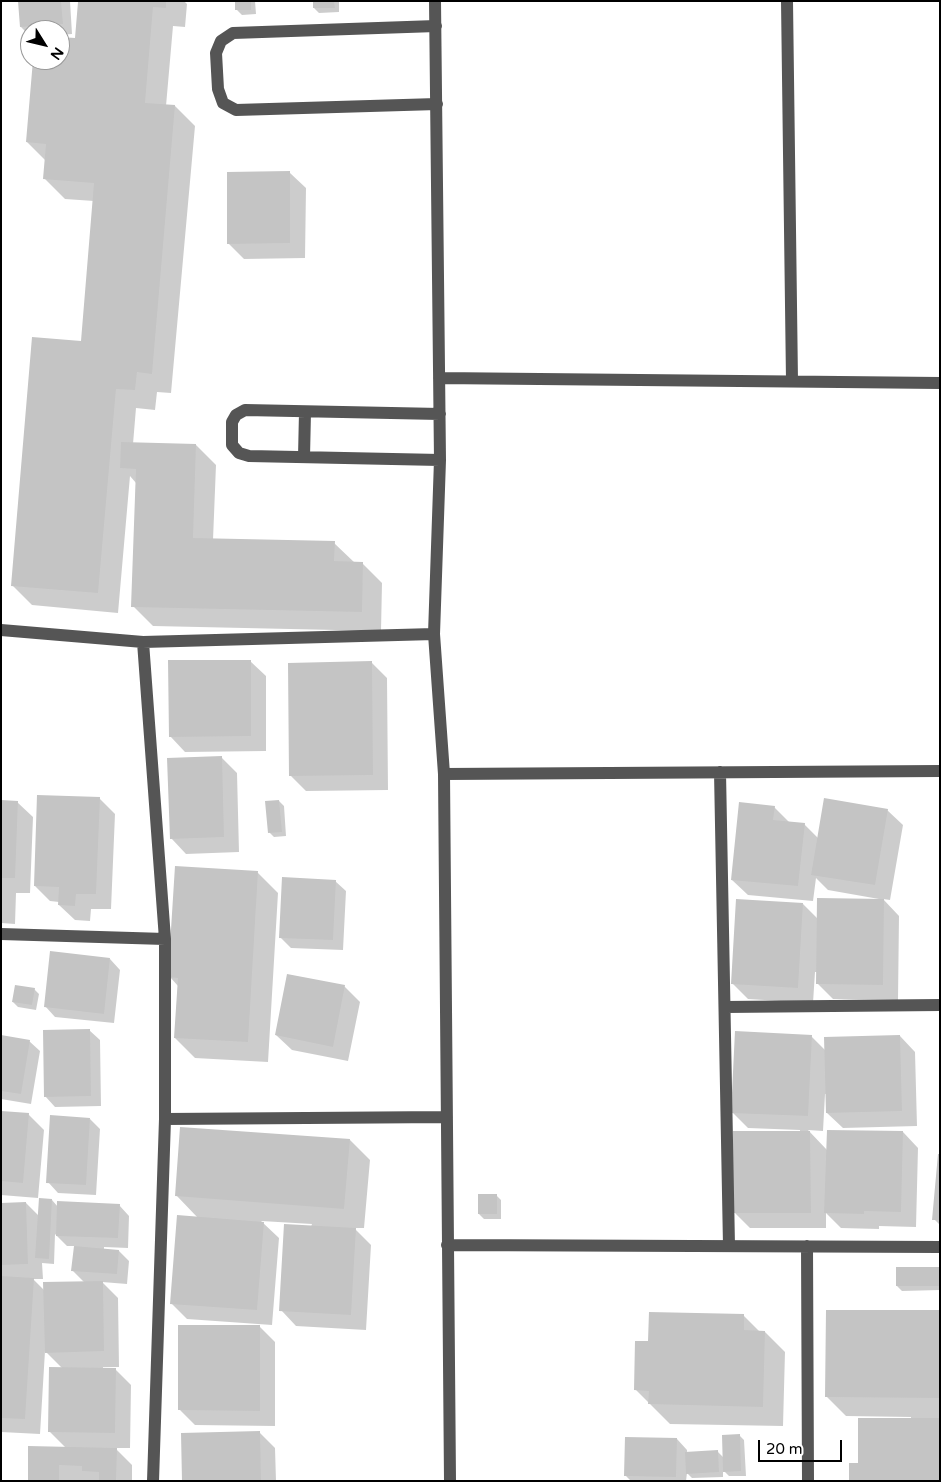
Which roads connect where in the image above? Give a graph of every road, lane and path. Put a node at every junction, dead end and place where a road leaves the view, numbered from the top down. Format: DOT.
graph roads {
  1 [pos="435,1"];
  2 [pos="787,1"];
  3 [pos="436,26"];
  4 [pos="437,104"];
  5 [pos="439,378"];
  6 [pos="792,381"];
  7 [pos="940,383"];
  8 [pos="305,412"];
  9 [pos="440,414"];
  10 [pos="304,457"];
  11 [pos="440,460"];
  12 [pos="1,630"];
  13 [pos="434,634"];
  14 [pos="144,642"];
  15 [pos="940,771"];
  16 [pos="720,772"];
  17 [pos="444,774"];
  18 [pos="1,934"];
  19 [pos="165,939"];
  20 [pos="940,1005"];
  21 [pos="725,1007"];
  22 [pos="447,1117"];
  23 [pos="165,1119"];
  24 [pos="447,1245"];
  25 [pos="728,1246"];
  26 [pos="807,1246"];
  27 [pos="940,1246"];
  28 [pos="153,1481"];
  29 [pos="450,1481"];
  30 [pos="808,1481"];
  1 -- 3 [label="street"];
  2 -- 6 [label="street"];
  3 -- 4 [label="street"];
  3 -- 4 [label="street"];
  4 -- 5 [label="street"];
  5 -- 6 [label="street"];
  5 -- 9 [label="street"];
  6 -- 7 [label="street"];
  8 -- 9 [label="street"];
  8 -- 10 [label="street"];
  8 -- 10 [label="street"];
  9 -- 11 [label="street"];
  10 -- 11 [label="street"];
  11 -- 13 [label="street"];
  12 -- 14 [label="street"];
  13 -- 14 [label="street"];
  13 -- 17 [label="street"];
  14 -- 19 [label="street"];
  15 -- 16 [label="street"];
  16 -- 17 [label="street"];
  16 -- 21 [label="street"];
  17 -- 22 [label="street"];
  18 -- 19 [label="street"];
  19 -- 23 [label="street"];
  20 -- 21 [label="street"];
  21 -- 25 [label="street"];
  22 -- 23 [label="street"];
  22 -- 24 [label="street"];
  23 -- 28 [label="street"];
  24 -- 25 [label="street"];
  24 -- 29 [label="street"];
  25 -- 26 [label="street"];
  26 -- 27 [label="street"];
  26 -- 30 [label="street"];
}
